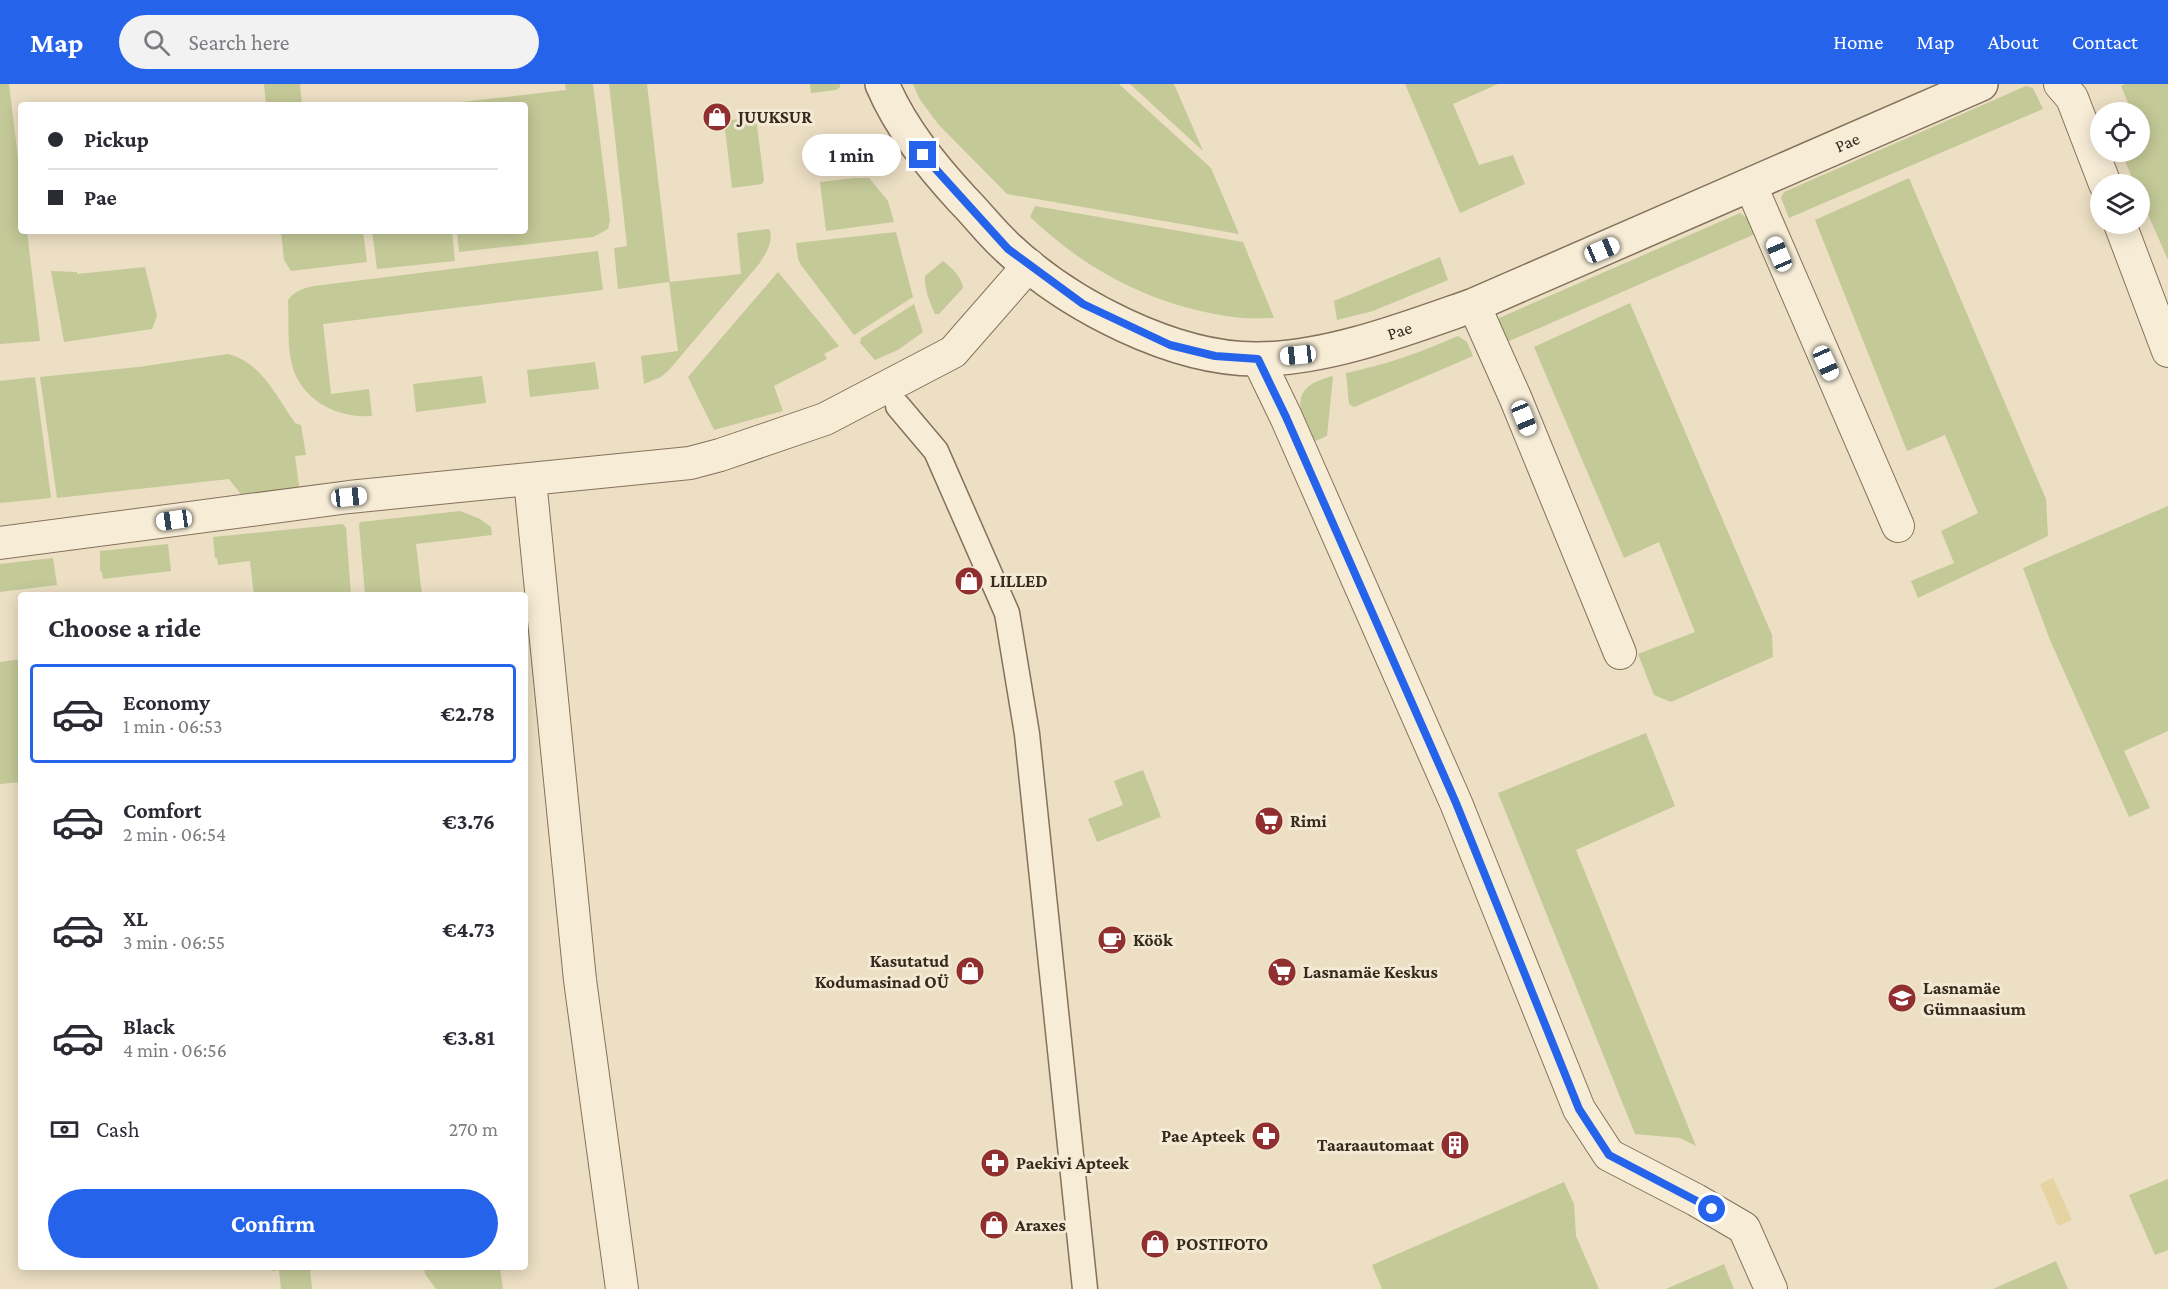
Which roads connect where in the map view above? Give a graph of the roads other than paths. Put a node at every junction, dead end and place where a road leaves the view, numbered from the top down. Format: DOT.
graph roads {
  1 [pos="882,84"];
  2 [pos="1981,84"];
  3 [pos="2060,84"];
  4 [pos="2101,174"];
  5 [pos="1751,186"];
  6 [pos="2124,234"];
  7 [pos="1029,266"];
  8 [pos="1474,305"];
  9 [pos="2168,351"];
  10 [pos="1258,359"];
  11 [pos="898,406"];
  12 [pos="530,480"];
  13 [pos="1898,526"];
  14 [pos="0,543"];
  15 [pos="1620,653"];
  16 [pos="622,1289"];
  17 [pos="1085,1289"];
  18 [pos="1770,1289"];
  1 -- 7 [label="street, Pae"];
  2 -- 5 [label="street, Pae"];
  3 -- 4 [label="street"];
  5 -- 8 [label="street, Pae"];
  5 -- 13 [label="street"];
  6 -- 9 [label="street"];
  7 -- 10 [label="street, Pae"];
  7 -- 12 [label="street"];
  8 -- 10 [label="street, Pae"];
  8 -- 15 [label="street"];
  10 -- 18 [label="street"];
  11 -- 17 [label="street"];
  12 -- 14 [label="street"];
  12 -- 16 [label="street"];
}
